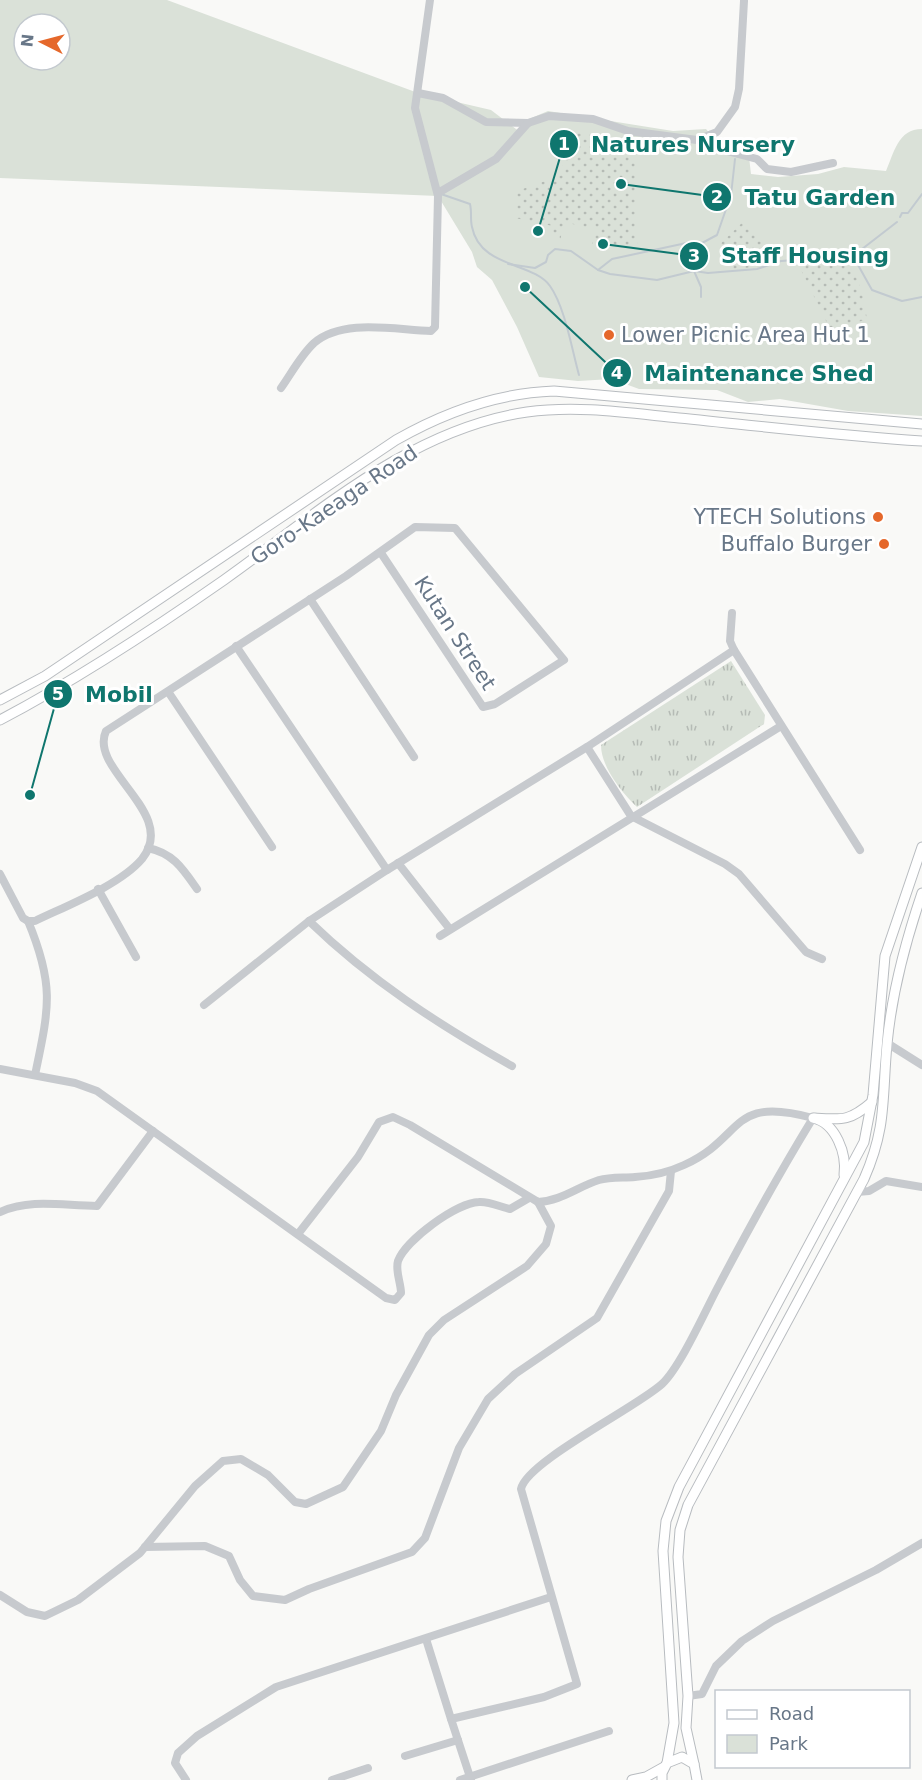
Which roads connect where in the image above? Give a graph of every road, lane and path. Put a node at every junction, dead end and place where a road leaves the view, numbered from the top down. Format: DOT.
graph roads {
  1 [pos="430,0"];
  2 [pos="744,1"];
  3 [pos="418,93"];
  4 [pos="528,123"];
  5 [pos="710,135"];
  6 [pos="833,163"];
  7 [pos="438,193"];
  8 [pos="281,388"];
  9 [pos="922,424"];
  10 [pos="922,441"];
  11 [pos="381,553"];
  12 [pos="310,599"];
  13 [pos="732,613"];
  14 [pos="236,646"];
  15 [pos="734,650"];
  16 [pos="169,693"];
  17 [pos="0,700"];
  18 [pos="0,720"];
  19 [pos="781,726"];
  20 [pos="587,747"];
  21 [pos="414,757"];
  22 [pos="632,816"];
  23 [pos="272,847"];
  24 [pos="148,848"];
  25 [pos="922,848"];
  26 [pos="860,850"];
  27 [pos="398,863"];
  28 [pos="387,870"];
  29 [pos="0,874"];
  30 [pos="98,889"];
  31 [pos="197,889"];
  32 [pos="922,893"];
  33 [pos="28,921"];
  34 [pos="309,921"];
  35 [pos="449,928"];
  36 [pos="440,936"];
  37 [pos="136,957"];
  38 [pos="822,959"];
  39 [pos="204,1005"];
  40 [pos="887,1044"];
  41 [pos="922,1065"];
  42 [pos="512,1066"];
  43 [pos="0,1069"];
  44 [pos="35,1075"];
  45 [pos="872,1102"];
  46 [pos="813,1118"];
  47 [pos="153,1131"];
  48 [pos="671,1170"];
  49 [pos="843,1183"];
  50 [pos="922,1187"];
  51 [pos="857,1192"];
  52 [pos="529,1198"];
  53 [pos="538,1202"];
  54 [pos="0,1212"];
  55 [pos="298,1234"];
  56 [pos="922,1543"];
  57 [pos="145,1547"];
  58 [pos="0,1595"];
  59 [pos="551,1597"];
  60 [pos="426,1639"];
  61 [pos="688,1696"];
  62 [pos="451,1719"];
  63 [pos="609,1731"];
  64 [pos="458,1740"];
  65 [pos="405,1756"];
  66 [pos="665,1765"];
  67 [pos="369,1768"];
  68 [pos="698,1774"];
  69 [pos="471,1778"];
  70 [pos="337,1779"];
  71 [pos="186,1780"];
  72 [pos="460,1780"];
  73 [pos="632,1780"];
  74 [pos="662,1780"];
  1 -- 3 [label="street"];
  2 -- 5 [label="street"];
  3 -- 4 [label="street"];
  3 -- 7 [label="street"];
  4 -- 5 [label="street"];
  4 -- 7 [label="street"];
  5 -- 6 [label="street"];
  7 -- 8 [label="street"];
  9 -- 17 [label="main road, Goro-Kaeaga Road"];
  10 -- 18 [label="main road, Goro-Kaeaga Road"];
  11 -- 11 [label="street, Kutan Street"];
  11 -- 12 [label="street"];
  12 -- 14 [label="street"];
  12 -- 21 [label="street"];
  13 -- 15 [label="street"];
  14 -- 16 [label="street"];
  14 -- 28 [label="street"];
  15 -- 19 [label="street"];
  15 -- 20 [label="street"];
  16 -- 23 [label="street"];
  16 -- 24 [label="street"];
  19 -- 22 [label="street"];
  19 -- 26 [label="street"];
  20 -- 22 [label="street"];
  20 -- 27 [label="street"];
  22 -- 35 [label="street"];
  22 -- 38 [label="street"];
  24 -- 30 [label="street"];
  24 -- 31 [label="street"];
  25 -- 45 [label="main road"];
  27 -- 28 [label="street"];
  27 -- 35 [label="street"];
  28 -- 34 [label="street"];
  29 -- 33 [label="street"];
  30 -- 33 [label="street"];
  30 -- 37 [label="street"];
  32 -- 40 [label="main road"];
  33 -- 44 [label="street"];
  34 -- 39 [label="street"];
  34 -- 42 [label="street"];
  35 -- 36 [label="street"];
  40 -- 41 [label="street"];
  40 -- 51 [label="main road"];
  43 -- 44 [label="street"];
  44 -- 47 [label="street"];
  45 -- 46 [label="main road"];
  45 -- 49 [label="main road"];
  46 -- 48 [label="street"];
  46 -- 49 [label="main road"];
  46 -- 59 [label="street"];
  47 -- 54 [label="street"];
  47 -- 55 [label="street"];
  48 -- 53 [label="street"];
  48 -- 57 [label="street"];
  49 -- 66 [label="main road"];
  50 -- 51 [label="street"];
  51 -- 61 [label="main road"];
  52 -- 53 [label="street"];
  52 -- 55 [label="street"];
  52 -- 55 [label="street"];
  53 -- 57 [label="street"];
  56 -- 61 [label="street"];
  57 -- 58 [label="street"];
  59 -- 60 [label="street"];
  59 -- 62 [label="street"];
  60 -- 62 [label="street"];
  60 -- 71 [label="street"];
  61 -- 68 [label="main road"];
  62 -- 64 [label="street"];
  63 -- 69 [label="street"];
  64 -- 65 [label="street"];
  64 -- 69 [label="street"];
  66 -- 68 [label="main road"];
  66 -- 73 [label="main road"];
  66 -- 74 [label="main road"];
  67 -- 70 [label="street"];
  69 -- 72 [label="street"];
}
